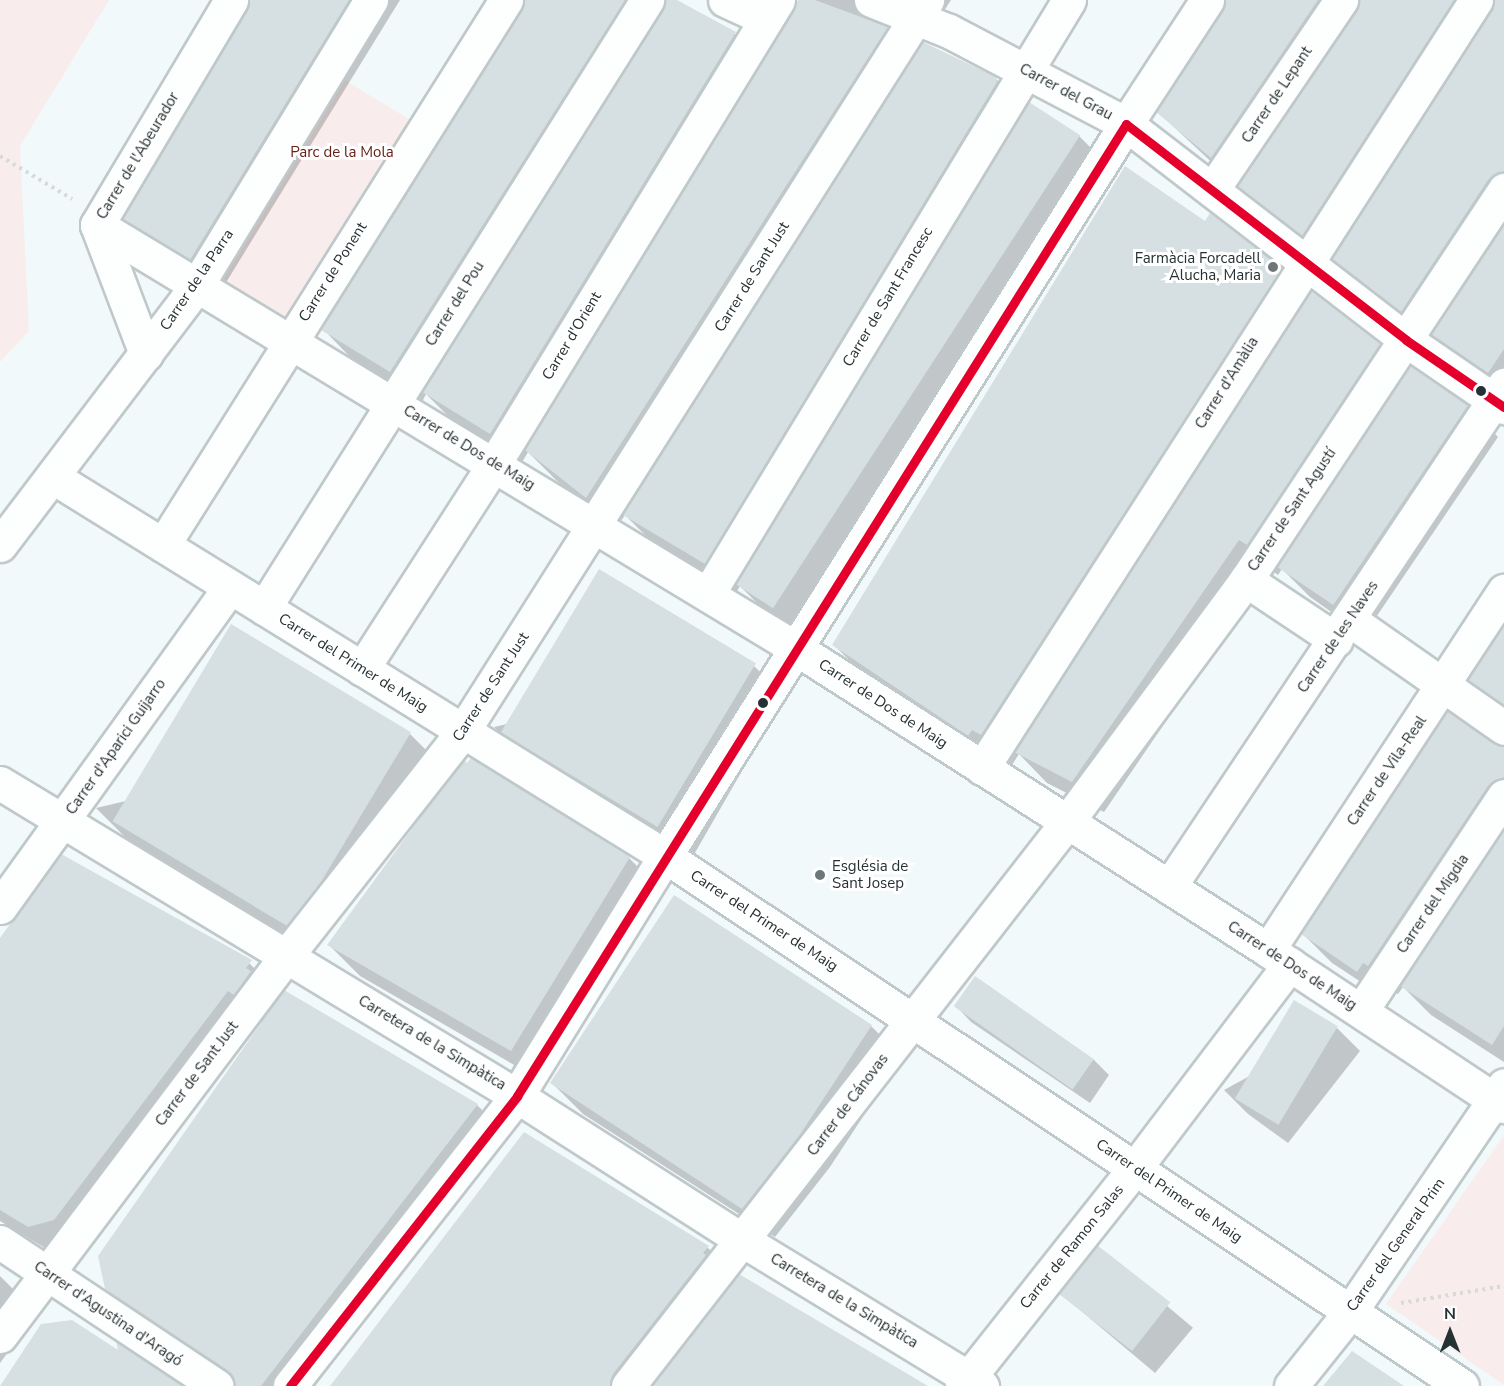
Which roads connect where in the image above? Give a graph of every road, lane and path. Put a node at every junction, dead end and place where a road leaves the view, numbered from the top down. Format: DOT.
graph roads {
  1 [pos="231,0"];
  2 [pos="371,0"];
  3 [pos="506,0"];
  4 [pos="647,0"];
  5 [pos="725,0"];
  6 [pos="871,0"];
  7 [pos="1069,0"];
  8 [pos="1207,0"];
  9 [pos="1341,0"];
  10 [pos="1476,0"];
  11 [pos="922,9"];
  12 [pos="772,10"];
  13 [pos="1025,71"];
  14 [pos="1126,124"];
  15 [pos="0,156"];
  16 [pos="1212,190"];
  17 [pos="1504,190"];
  18 [pos="97,225"];
  19 [pos="1305,262"];
  20 [pos="197,285"];
  21 [pos="289,340"];
  22 [pos="1406,340"];
  23 [pos="146,354"];
  24 [pos="1501,397"];
  25 [pos="393,402"];
  26 [pos="494,464"];
  27 [pos="53,477"];
  28 [pos="595,526"];
  29 [pos="0,545"];
  30 [pos="163,545"];
  31 [pos="1246,580"];
  32 [pos="230,587"];
  33 [pos="1504,591"];
  34 [pos="708,594"];
  35 [pos="264,608"];
  36 [pos="1343,630"];
  37 [pos="797,649"];
  38 [pos="362,669"];
  39 [pos="1443,686"];
  40 [pos="1504,728"];
  41 [pos="463,731"];
  42 [pos="982,768"];
  43 [pos="0,783"];
  44 [pos="1504,796"];
  45 [pos="63,821"];
  46 [pos="1067,822"];
  47 [pos="665,856"];
  48 [pos="1169,887"];
  49 [pos="0,907"];
  50 [pos="287,955"];
  51 [pos="1279,957"];
  52 [pos="1361,1011"];
  53 [pos="914,1019"];
  54 [pos="517,1096"];
  55 [pos="1501,1097"];
  56 [pos="1135,1168"];
  57 [pos="744,1241"];
  58 [pos="0,1242"];
  59 [pos="46,1272"];
  60 [pos="1504,1286"];
  61 [pos="1350,1311"];
  62 [pos="0,1336"];
  63 [pos="971,1383"];
  64 [pos="217,1386"];
  65 [pos="290,1386"];
  66 [pos="628,1386"];
  67 [pos="1291,1386"];
  68 [pos="1461,1386"];
  1 -- 18 [label="street, Carrer de l'Abeurador"];
  2 -- 20 [label="street, Carrer de la Parra"];
  3 -- 21 [label="street, Carrer de Ponent"];
  4 -- 25 [label="street, Carrer del Pou"];
  5 -- 12 [label="street"];
  6 -- 11 [label="street, Carrer del Grau"];
  7 -- 13 [label="street, Carrer de Sant Francesc"];
  8 -- 14 [label="street"];
  9 -- 16 [label="street, Carrer de Lepant"];
  10 -- 19 [label="street, Carrer d'Amàlia"];
  11 -- 13 [label="street, Carrer del Grau"];
  11 -- 28 [label="street, Carrer de Sant Just"];
  12 -- 26 [label="street, Carrer d'Orient"];
  13 -- 14 [label="street, Carrer del Grau"];
  13 -- 34 [label="street, Carrer de Sant Francesc"];
  14 -- 16 [label="street, Carrer del Grau"];
  14 -- 37 [label="street"];
  15 -- 18 [label="path"];
  16 -- 19 [label="street, Carrer del Grau"];
  17 -- 22 [label="street, Carrer de Sant Agustí"];
  18 -- 20 [label="street, Carrer de Dos de Maig"];
  18 -- 23 [label="street, Carrer de l'Abeurador"];
  19 -- 22 [label="street, Carrer del Grau"];
  19 -- 42 [label="street, Carrer d'Amàlia"];
  20 -- 21 [label="street, Carrer de Dos de Maig"];
  20 -- 23 [label="street, Carrer de la Parra"];
  21 -- 25 [label="street, Carrer de Dos de Maig"];
  21 -- 30 [label="street, Carrer de Ponent"];
  22 -- 24 [label="street, Carrer del Grau"];
  22 -- 31 [label="street, Carrer de Sant Agustí"];
  23 -- 27 [label="street, Carrer de la Parra"];
  24 -- 36 [label="street, Carrer de les Naves"];
  25 -- 26 [label="street, Carrer de Dos de Maig"];
  25 -- 35 [label="street, Carrer del Pou"];
  26 -- 28 [label="street, Carrer de Dos de Maig"];
  26 -- 38 [label="street, Carrer d'Orient"];
  27 -- 29 [label="street, Carrer de la Parra"];
  27 -- 30 [label="street, Carrer del Primer de Maig"];
  28 -- 34 [label="street, Carrer de Dos de Maig"];
  28 -- 41 [label="street, Carrer de Sant Just"];
  30 -- 32 [label="street, Carrer del Primer de Maig"];
  31 -- 36 [label="street"];
  31 -- 46 [label="street, Carrer de Sant Agustí"];
  32 -- 35 [label="street, Carrer del Primer de Maig"];
  32 -- 45 [label="street, Carrer d'Aparici Guijarro"];
  33 -- 39 [label="street, Carrer de Vila-Real"];
  34 -- 37 [label="street, Carrer de Dos de Maig"];
  35 -- 38 [label="street, Carrer del Primer de Maig"];
  36 -- 39 [label="street"];
  36 -- 48 [label="street, Carrer de les Naves"];
  37 -- 42 [label="street, Carrer de Dos de Maig"];
  37 -- 47 [label="street"];
  38 -- 41 [label="street, Carrer del Primer de Maig"];
  39 -- 40 [label="street"];
  39 -- 51 [label="street, Carrer de Vila-Real"];
  41 -- 47 [label="street, Carrer del Primer de Maig"];
  41 -- 50 [label="street, Carrer de Sant Just"];
  42 -- 46 [label="street, Carrer de Dos de Maig"];
  43 -- 45 [label="street, Carretera de la Simpàtica"];
  44 -- 52 [label="street, Carrer del Migdia"];
  45 -- 49 [label="street, Carrer d'Aparici Guijarro"];
  45 -- 50 [label="street, Carretera de la Simpàtica"];
  46 -- 48 [label="street, Carrer de Dos de Maig"];
  46 -- 53 [label="street, Carrer de Cánovas"];
  47 -- 53 [label="street, Carrer del Primer de Maig"];
  47 -- 54 [label="street"];
  48 -- 51 [label="street, Carrer de Dos de Maig"];
  50 -- 54 [label="street, Carretera de la Simpàtica"];
  50 -- 59 [label="street, Carrer de Sant Just"];
  51 -- 52 [label="street, Carrer de Dos de Maig"];
  51 -- 56 [label="street, Carrer de Ramon Salas"];
  52 -- 55 [label="street, Carrer de Dos de Maig"];
  53 -- 56 [label="street, Carrer del Primer de Maig"];
  53 -- 57 [label="street, Carrer de Cánovas"];
  54 -- 57 [label="street, Carretera de la Simpàtica"];
  54 -- 65 [label="street"];
  55 -- 61 [label="street, Carrer del General Prim"];
  56 -- 61 [label="street, Carrer del Primer de Maig"];
  56 -- 63 [label="street, Carrer de Ramon Salas"];
  57 -- 63 [label="street, Carretera de la Simpàtica"];
  57 -- 66 [label="street, Carrer de Cánovas"];
  58 -- 59 [label="street, Carrer d'Agustina d'Aragó"];
  59 -- 62 [label="street, Carrer de Sant Just"];
  59 -- 64 [label="street, Carrer d'Agustina d'Aragó"];
  60 -- 61 [label="path"];
  61 -- 67 [label="street, Carrer del General Prim"];
  61 -- 68 [label="street, Carrer del Primer de Maig"];
}
